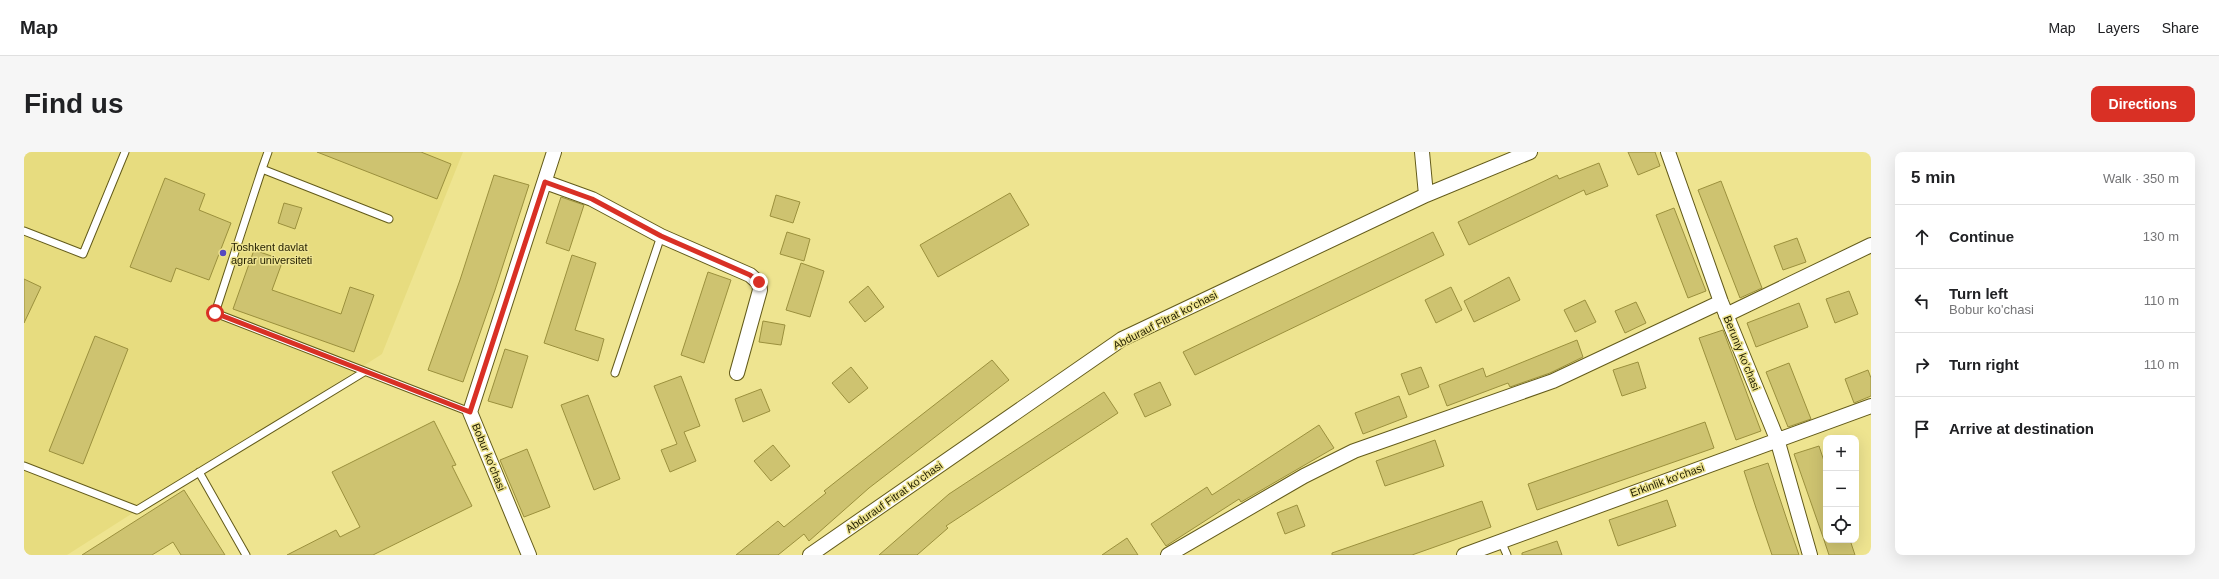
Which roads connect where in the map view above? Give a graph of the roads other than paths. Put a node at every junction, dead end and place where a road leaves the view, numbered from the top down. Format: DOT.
graph roads {
  1 [pos="125,152"];
  2 [pos="268,152"];
  3 [pos="554,152"];
  4 [pos="1422,152"];
  5 [pos="1530,152"];
  6 [pos="1668,152"];
  7 [pos="262,169"];
  8 [pos="545,182"];
  9 [pos="1426,195"];
  10 [pos="389,219"];
  11 [pos="24,230"];
  12 [pos="661,236"];
  13 [pos="1871,245"];
  14 [pos="1723,308"];
  15 [pos="364,372"];
  16 [pos="615,373"];
  17 [pos="737,373"];
  18 [pos="1871,406"];
  19 [pos="470,412"];
  20 [pos="1777,439"];
  21 [pos="24,466"];
  22 [pos="199,472"];
  23 [pos="1502,541"];
  24 [pos="246,555"];
  25 [pos="529,555"];
  26 [pos="810,555"];
  27 [pos="1168,555"];
  28 [pos="1464,555"];
  29 [pos="1507,555"];
  30 [pos="1810,555"];
  1 -- 11 [label="lane"];
  2 -- 7 [label="lane"];
  3 -- 8 [label="street, Bobur ko'chasi"];
  4 -- 9 [label="street"];
  5 -- 9 [label="street, Abdurauf Fitrat ko'chasi"];
  6 -- 14 [label="street, Beruniy ko'chasi"];
  7 -- 10 [label="lane"];
  7 -- 15 [label="lane"];
  8 -- 12 [label="street"];
  8 -- 19 [label="street, Bobur ko'chasi"];
  9 -- 26 [label="street, Abdurauf Fitrat ko'chasi"];
  12 -- 16 [label="lane"];
  12 -- 17 [label="street"];
  13 -- 14 [label="street"];
  14 -- 20 [label="street, Beruniy ko'chasi"];
  14 -- 27 [label="street"];
  15 -- 19 [label="lane"];
  15 -- 22 [label="lane"];
  18 -- 20 [label="street, Erkinlik ko'chasi"];
  19 -- 25 [label="street, Bobur ko'chasi"];
  20 -- 23 [label="street, Erkinlik ko'chasi"];
  20 -- 30 [label="street, Beruniy ko'chasi"];
  21 -- 22 [label="lane"];
  22 -- 24 [label="lane"];
  23 -- 28 [label="street, Erkinlik ko'chasi"];
  23 -- 29 [label="lane"];
}
